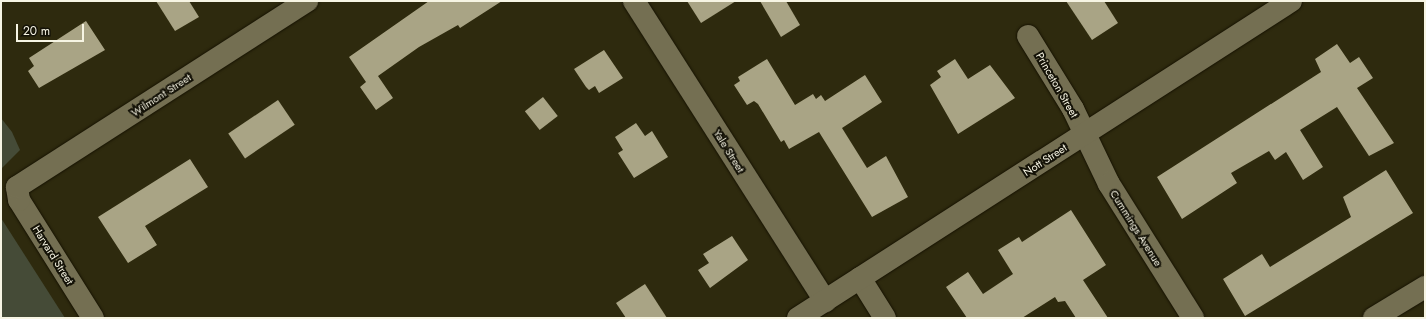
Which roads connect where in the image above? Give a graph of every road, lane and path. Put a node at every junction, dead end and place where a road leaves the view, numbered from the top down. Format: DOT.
graph roads {
  1 [pos="308,1"];
  2 [pos="634,1"];
  3 [pos="1291,1"];
  4 [pos="1028,36"];
  5 [pos="1084,135"];
  6 [pos="16,190"];
  7 [pos="860,278"];
  8 [pos="1425,287"];
  9 [pos="825,301"];
  10 [pos="94,318"];
  11 [pos="798,318"];
  12 [pos="885,318"];
  13 [pos="1193,318"];
  14 [pos="1374,318"];
  1 -- 6 [label="street, Wilmont Street"];
  2 -- 9 [label="street, Yale Street"];
  3 -- 5 [label="street, Nott Street"];
  4 -- 5 [label="street, Princeton Street"];
  5 -- 7 [label="street, Nott Street"];
  5 -- 13 [label="street, Cummings Avenue"];
  6 -- 10 [label="street, Harvard Street"];
  7 -- 9 [label="street, Nott Street"];
  7 -- 12 [label="street"];
  8 -- 14 [label="street"];
  9 -- 11 [label="street, Nott Street"];
}
